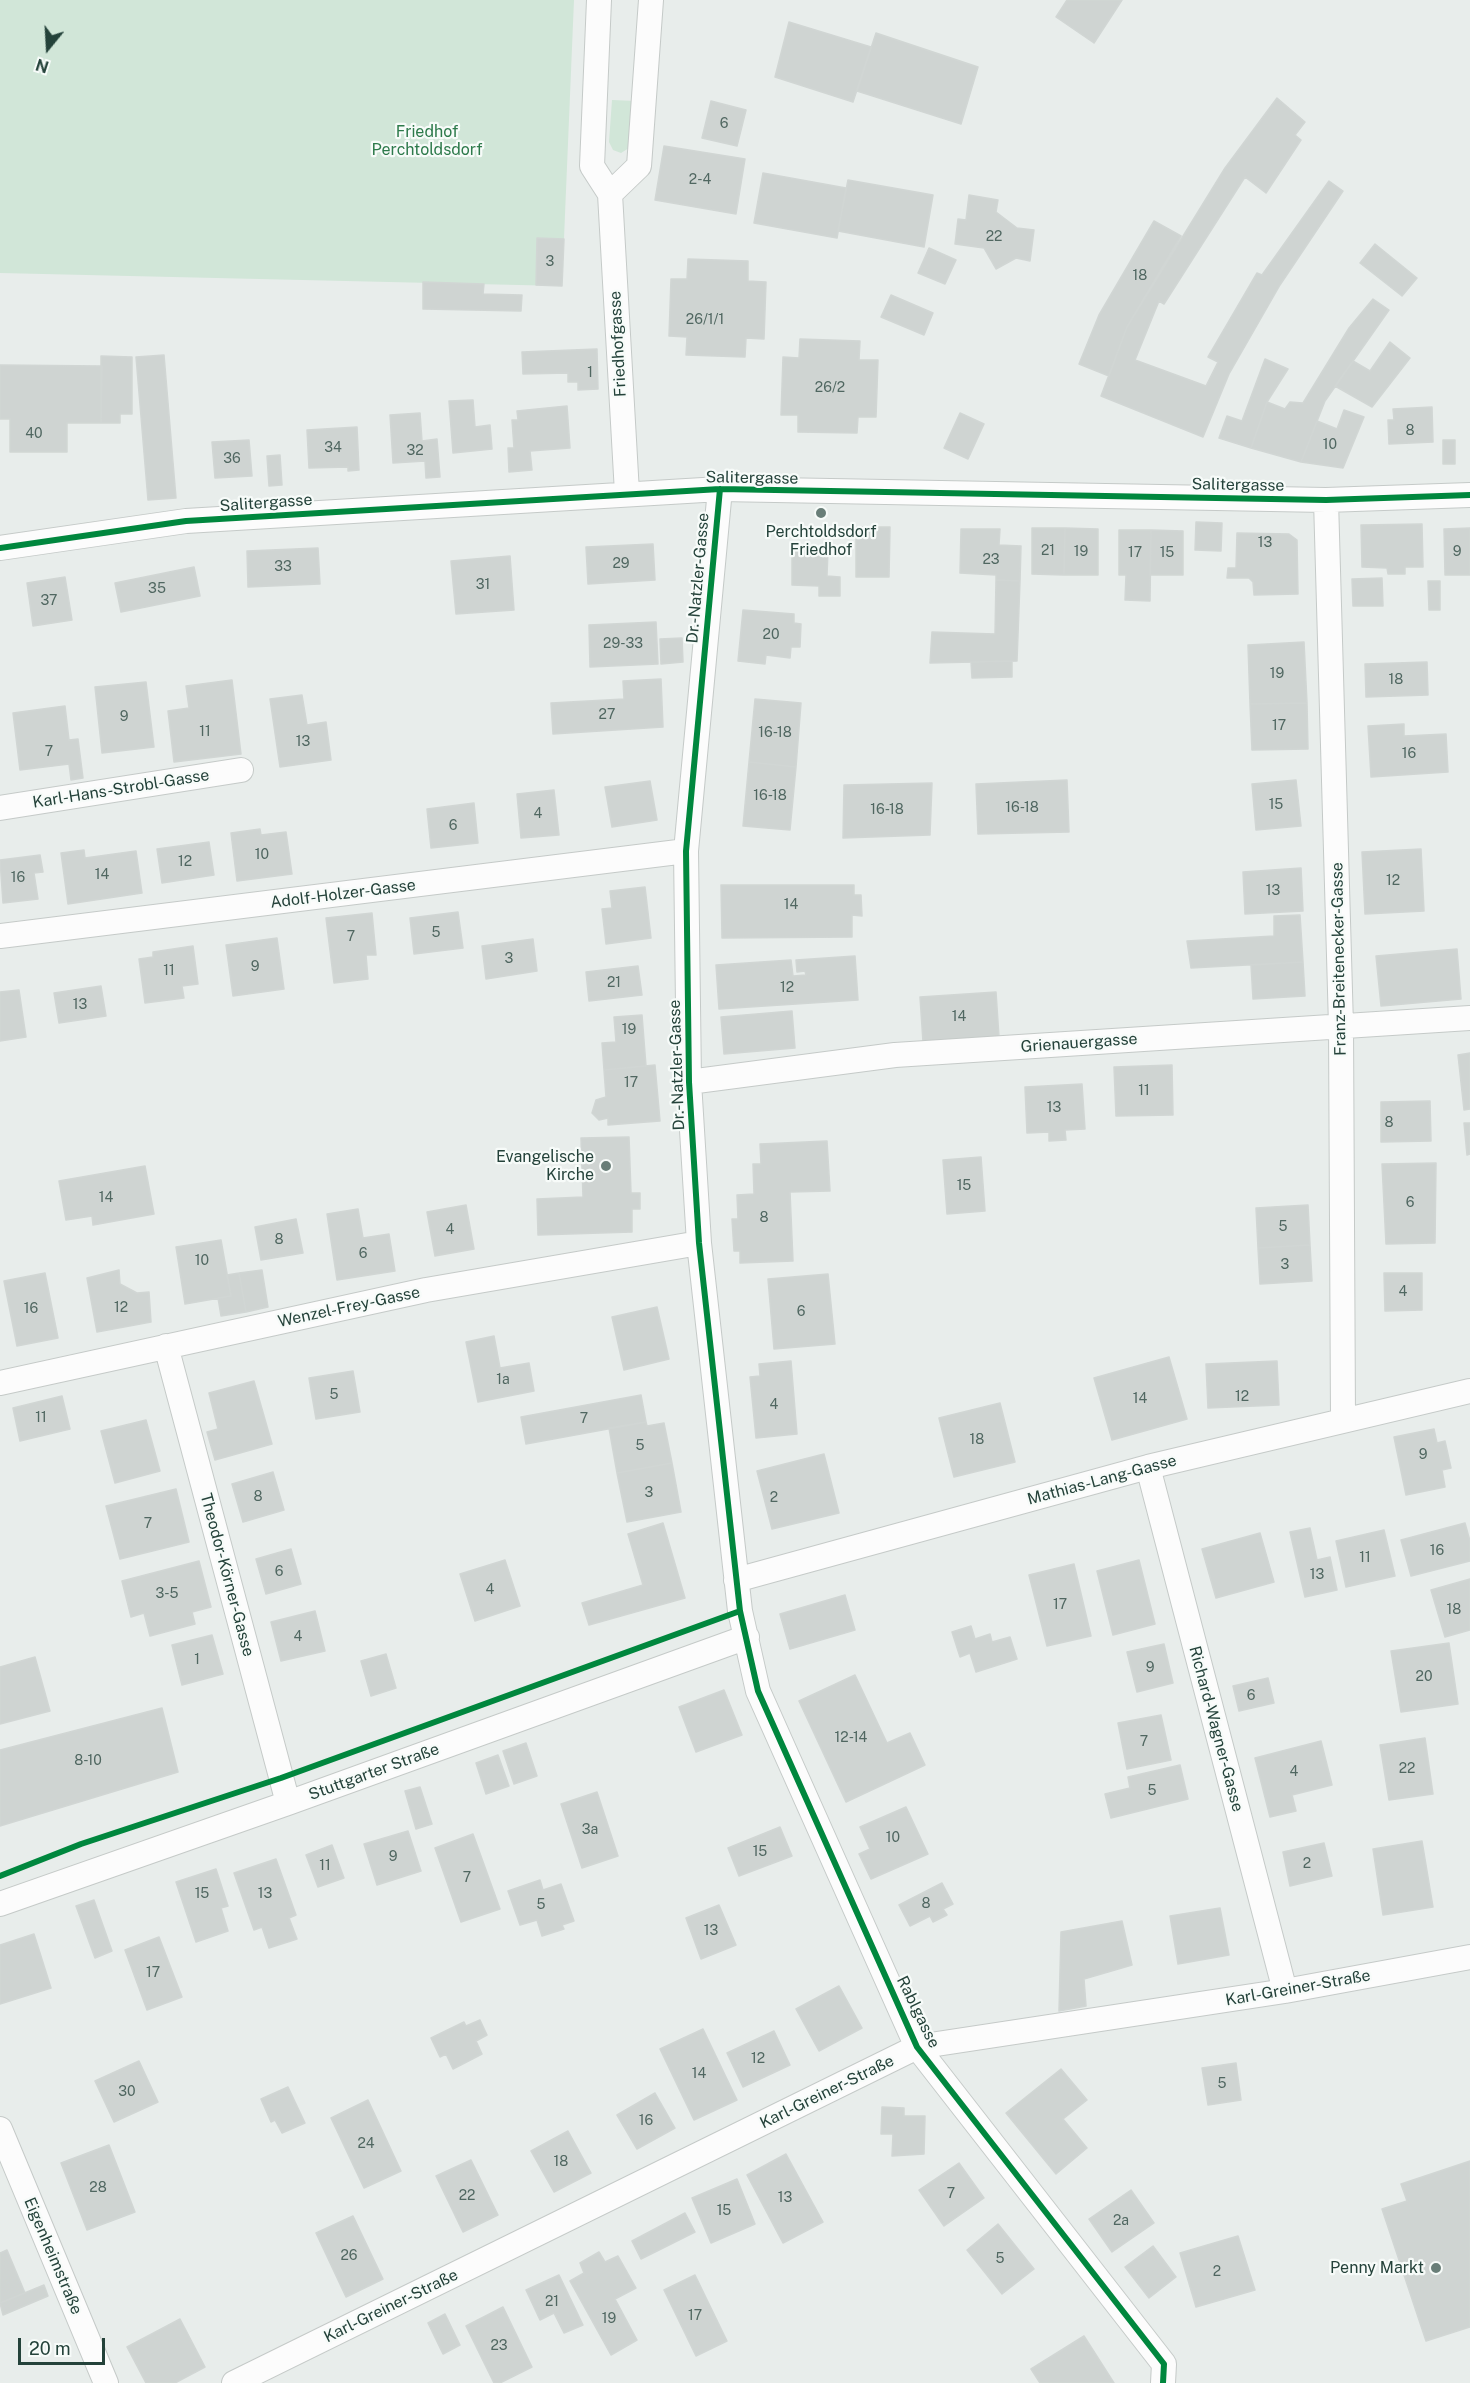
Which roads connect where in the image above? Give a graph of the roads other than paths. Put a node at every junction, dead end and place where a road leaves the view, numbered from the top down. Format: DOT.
graph roads {
  1 [pos="599,0"];
  2 [pos="651,0"];
  3 [pos="610,194"];
  4 [pos="720,489"];
  5 [pos="627,494"];
  6 [pos="1470,495"];
  7 [pos="1326,500"];
  8 [pos="0,548"];
  9 [pos="241,770"];
  10 [pos="0,808"];
  11 [pos="686,851"];
  12 [pos="0,936"];
  13 [pos="1470,1018"];
  14 [pos="1341,1026"];
  15 [pos="689,1082"];
  16 [pos="699,1242"];
  17 [pos="166,1346"];
  18 [pos="0,1383"];
  19 [pos="1470,1391"];
  20 [pos="1343,1419"];
  21 [pos="1148,1467"];
  22 [pos="736,1580"];
  23 [pos="747,1637"];
  24 [pos="288,1803"];
  25 [pos="0,1904"];
  26 [pos="1470,1958"];
  27 [pos="1285,1991"];
  28 [pos="917,2047"];
  29 [pos="0,2129"];
  30 [pos="1164,2382"];
  31 [pos="106,2383"];
  32 [pos="234,2383"];
  1 -- 3 [label="street, Friedhofgasse"];
  2 -- 3 [label="street"];
  3 -- 5 [label="street, Friedhofgasse"];
  4 -- 5 [label="street, Salitergasse"];
  4 -- 7 [label="street, Salitergasse"];
  4 -- 11 [label="street, Dr.-Natzler-Gasse"];
  5 -- 8 [label="street, Salitergasse"];
  6 -- 7 [label="street, Salitergasse"];
  7 -- 14 [label="street, Franz-Breitenecker-Gasse"];
  9 -- 10 [label="street, Karl-Hans-Strobl-Gasse"];
  11 -- 12 [label="street, Adolf-Holzer-Gasse"];
  11 -- 15 [label="street, Dr.-Natzler-Gasse"];
  13 -- 14 [label="street, Grienauergasse"];
  14 -- 15 [label="street, Grienauergasse"];
  14 -- 20 [label="street, Franz-Breitenecker-Gasse"];
  15 -- 16 [label="street, Dr.-Natzler-Gasse"];
  16 -- 17 [label="street, Wenzel-Frey-Gasse"];
  16 -- 22 [label="street, Dr.-Natzler-Gasse"];
  17 -- 18 [label="street, Wenzel-Frey-Gasse"];
  17 -- 24 [label="street, Theodor-Körner-Gasse"];
  19 -- 20 [label="street, Mathias-Lang-Gasse"];
  20 -- 21 [label="street, Mathias-Lang-Gasse"];
  21 -- 22 [label="street, Mathias-Lang-Gasse"];
  21 -- 27 [label="street, Richard-Wagner-Gasse"];
  22 -- 23 [label="street, Dr.-Natzler-Gasse"];
  23 -- 24 [label="street, Stuttgarter Straße"];
  23 -- 28 [label="street, Rablgasse"];
  24 -- 25 [label="street, Stuttgarter Straße"];
  26 -- 27 [label="street, Karl-Greiner-Straße"];
  27 -- 28 [label="street, Karl-Greiner-Straße"];
  28 -- 30 [label="street, Rablgasse"];
  28 -- 32 [label="street, Karl-Greiner-Straße"];
  29 -- 31 [label="street, Eigenheimstraße"];
}
